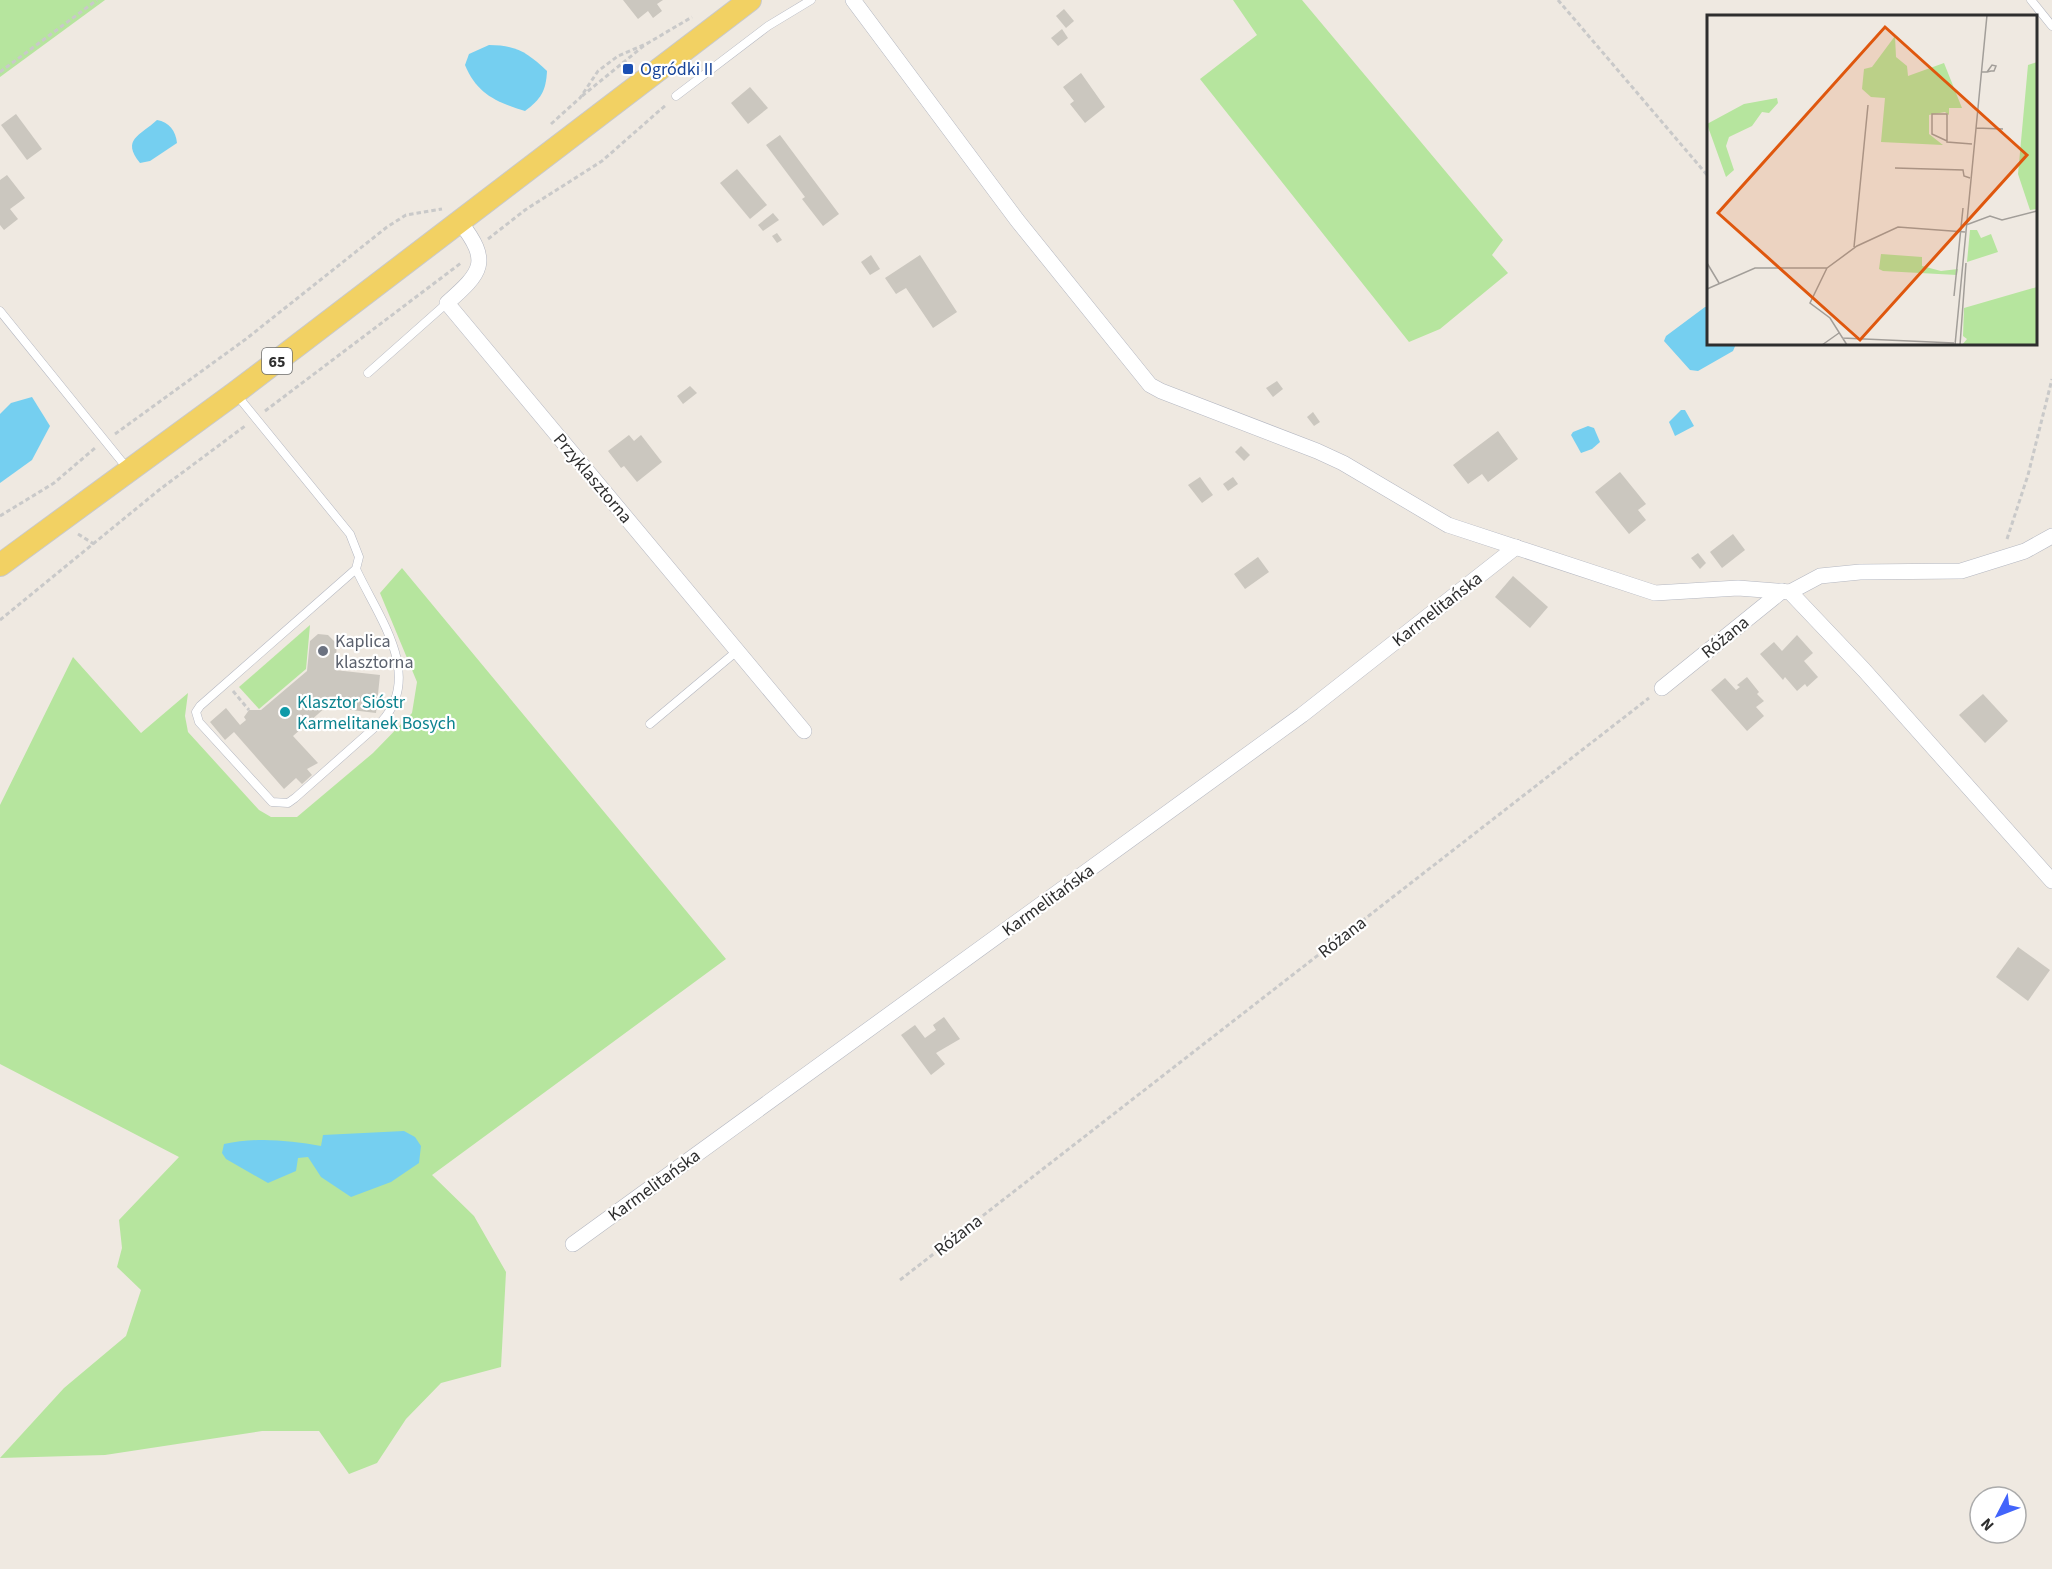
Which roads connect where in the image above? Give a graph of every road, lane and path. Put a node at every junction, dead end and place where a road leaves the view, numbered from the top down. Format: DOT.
graph roads {
  1 [pos="97,0"];
  2 [pos="750,0"];
  3 [pos="811,0"];
  4 [pos="853,0"];
  5 [pos="1558,0"];
  6 [pos="2031,0"];
  7 [pos="698,14"];
  8 [pos="2052,26"];
  9 [pos="648,43"];
  10 [pos="0,72"];
  11 [pos="676,96"];
  12 [pos="580,98"];
  13 [pos="549,126"];
  14 [pos="1707,175"];
  15 [pos="454,214"];
  16 [pos="478,248"];
  17 [pos="447,303"];
  18 [pos="0,311"];
  19 [pos="368,373"];
  20 [pos="2052,379"];
  21 [pos="235,393"];
  22 [pos="256,418"];
  23 [pos="106,440"];
  24 [pos="130,471"];
  25 [pos="0,516"];
  26 [pos="2052,536"];
  27 [pos="1516,548"];
  28 [pos="2001,558"];
  29 [pos="0,565"];
  30 [pos="356,569"];
  31 [pos="1786,592"];
  32 [pos="0,620"];
  33 [pos="737,651"];
  34 [pos="226,683"];
  35 [pos="1662,688"];
  36 [pos="249,710"];
  37 [pos="650,724"];
  38 [pos="804,731"];
  39 [pos="2052,881"];
  40 [pos="573,1244"];
  41 [pos="900,1280"];
  1 -- 10 [label="path"];
  2 -- 15 [label="main road, 65"];
  3 -- 11 [label="lane"];
  4 -- 27 [label="street"];
  5 -- 14 [label="path"];
  6 -- 8 [label="lane"];
  7 -- 9 [label="path"];
  9 -- 12 [label="path"];
  9 -- 12 [label="path"];
  11 -- 16 [label="path"];
  12 -- 13 [label="path"];
  15 -- 16 [label="street"];
  15 -- 21 [label="main road, 65"];
  15 -- 23 [label="path"];
  16 -- 17 [label="street"];
  16 -- 22 [label="path"];
  17 -- 19 [label="lane"];
  17 -- 33 [label="street, Przyklasztorna"];
  18 -- 23 [label="lane"];
  20 -- 28 [label="path"];
  21 -- 22 [label="lane"];
  21 -- 24 [label="main road, 65"];
  22 -- 30 [label="lane"];
  22 -- 32 [label="path"];
  23 -- 24 [label="lane"];
  23 -- 25 [label="path"];
  24 -- 29 [label="main road, 65"];
  26 -- 28 [label="street, Różana"];
  27 -- 31 [label="street"];
  27 -- 40 [label="street, Karmelitańska"];
  28 -- 31 [label="street, Różana"];
  30 -- 34 [label="lane"];
  30 -- 34 [label="lane"];
  31 -- 35 [label="street, Różana"];
  31 -- 39 [label="street"];
  33 -- 37 [label="lane"];
  33 -- 38 [label="street, Przyklasztorna"];
  34 -- 36 [label="path"];
  35 -- 41 [label="path, Różana"];
}
